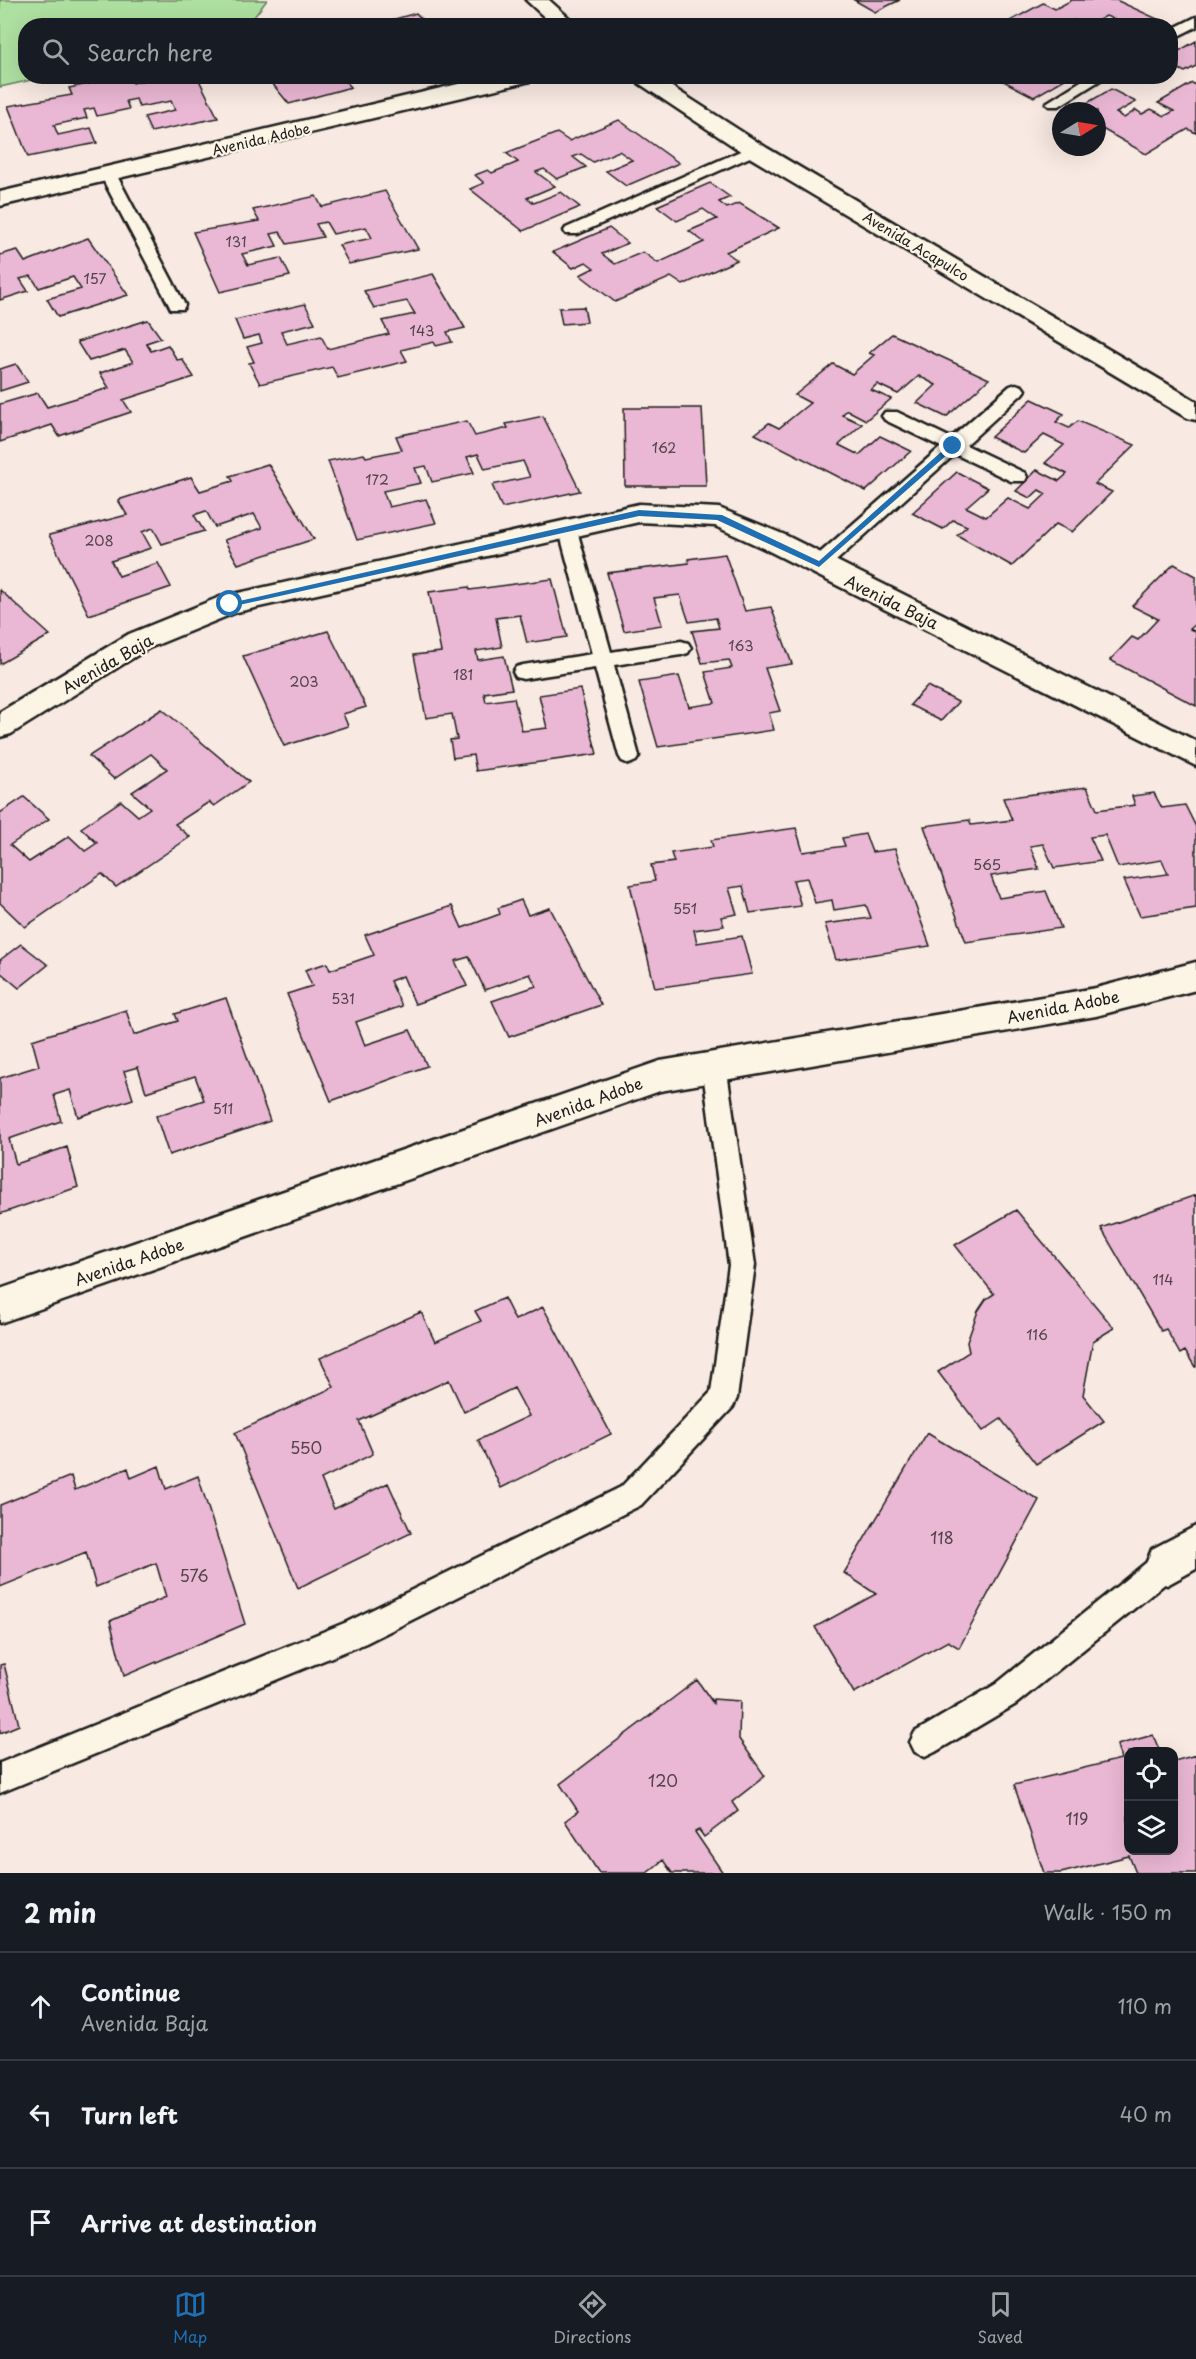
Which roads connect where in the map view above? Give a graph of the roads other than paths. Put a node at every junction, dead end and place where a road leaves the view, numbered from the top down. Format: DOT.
graph roads {
  1 [pos="536,0"];
  2 [pos="558,18"];
  3 [pos="1196,21"];
  4 [pos="1178,31"];
  5 [pos="488,84"];
  6 [pos="651,84"];
  7 [pos="1086,84"];
  8 [pos="1056,102"];
  9 [pos="754,150"];
  10 [pos="108,174"];
  11 [pos="0,199"];
  12 [pos="572,231"];
  13 [pos="177,305"];
  14 [pos="1016,390"];
  15 [pos="1196,412"];
  16 [pos="891,416"];
  17 [pos="953,446"];
  18 [pos="1018,477"];
  19 [pos="567,527"];
  20 [pos="819,565"];
  21 [pos="681,648"];
  22 [pos="603,659"];
  23 [pos="523,672"];
  24 [pos="0,726"];
  25 [pos="1196,755"];
  26 [pos="629,756"];
  27 [pos="1196,976"];
  28 [pos="714,1065"];
  29 [pos="0,1306"];
  30 [pos="1181,1555"];
  31 [pos="926,1742"];
  32 [pos="0,1778"];
  1 -- 2 [label="street"];
  3 -- 4 [label="lane"];
  5 -- 10 [label="street, Avenida Adobe"];
  6 -- 9 [label="street, Avenida Acapulco"];
  7 -- 8 [label="lane"];
  9 -- 12 [label="lane"];
  9 -- 15 [label="street, Avenida Acapulco"];
  10 -- 11 [label="street, Avenida Adobe"];
  10 -- 13 [label="lane"];
  14 -- 17 [label="lane"];
  16 -- 17 [label="lane"];
  17 -- 18 [label="lane"];
  17 -- 20 [label="lane"];
  19 -- 20 [label="street, Avenida Baja"];
  19 -- 22 [label="lane"];
  19 -- 24 [label="street, Avenida Baja"];
  20 -- 25 [label="street, Avenida Baja"];
  21 -- 22 [label="lane"];
  22 -- 23 [label="lane"];
  22 -- 26 [label="lane"];
  27 -- 28 [label="street, Avenida Adobe"];
  28 -- 29 [label="street, Avenida Adobe"];
  28 -- 32 [label="lane"];
  30 -- 31 [label="lane"];
}
